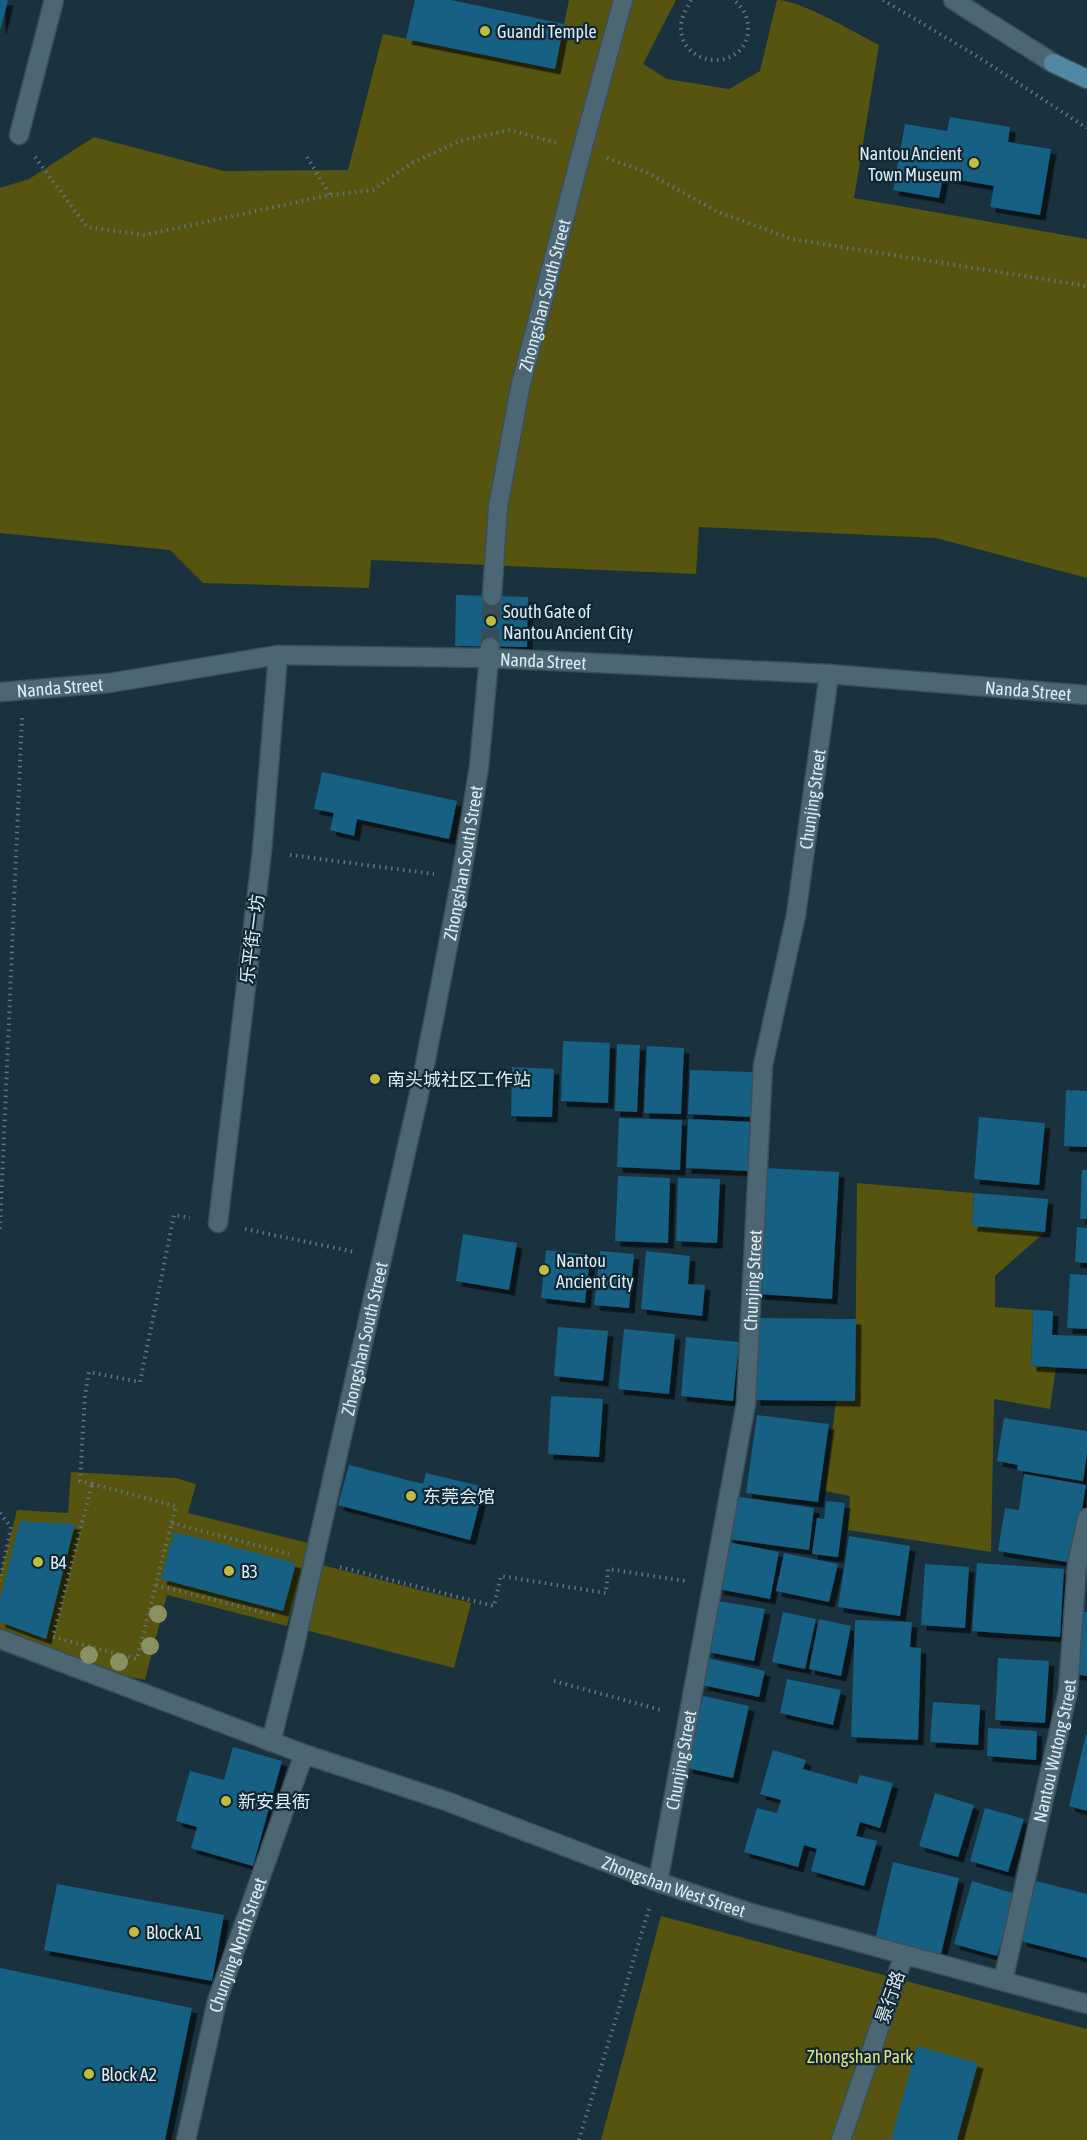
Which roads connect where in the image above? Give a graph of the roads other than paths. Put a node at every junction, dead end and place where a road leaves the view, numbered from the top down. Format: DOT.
graph roads {
  1 [pos="54,0"];
  2 [pos="623,0"];
  3 [pos="953,0"];
  4 [pos="1053,63"];
  5 [pos="1087,79"];
  6 [pos="19,135"];
  7 [pos="492,596"];
  8 [pos="490,652"];
  9 [pos="278,655"];
  10 [pos="829,674"];
  11 [pos="0,692"];
  12 [pos="1087,695"];
  13 [pos="218,1223"];
  14 [pos="1087,1518"];
  15 [pos="0,1639"];
  16 [pos="271,1742"];
  17 [pos="304,1754"];
  18 [pos="658,1882"];
  19 [pos="904,1955"];
  20 [pos="1003,1981"];
  21 [pos="1087,2004"];
  22 [pos="186,2140"];
  23 [pos="841,2140"];
  1 -- 6 [label="street"];
  2 -- 7 [label="street, Zhongshan South Street"];
  3 -- 4 [label="street"];
  4 -- 5 [label="main road"];
  8 -- 9 [label="street, Nanda Street"];
  8 -- 10 [label="street, Nanda Street"];
  8 -- 16 [label="street, Zhongshan South Street"];
  9 -- 11 [label="street, Nanda Street"];
  9 -- 13 [label="street, 乐平街一坊"];
  10 -- 12 [label="street, Nanda Street"];
  10 -- 18 [label="street, Chunjing Street"];
  14 -- 20 [label="street, Nantou Wutong Street"];
  15 -- 16 [label="street"];
  16 -- 17 [label="street, Zhongshan West Street"];
  17 -- 18 [label="street, Zhongshan West Street"];
  17 -- 22 [label="street, Chunjing North Street"];
  18 -- 19 [label="street, Zhongshan West Street"];
  19 -- 20 [label="street, Zhongshan West Street"];
  19 -- 23 [label="street, 景行路"];
  20 -- 21 [label="street, Zhongshan West Street"];
}
